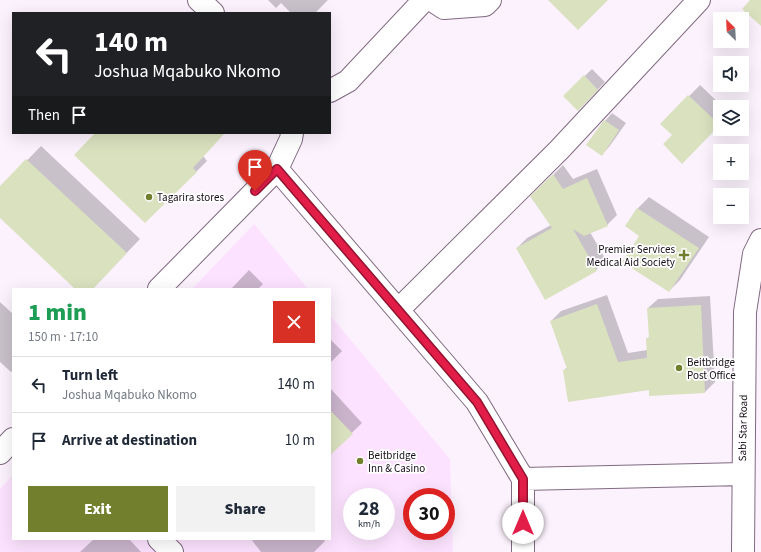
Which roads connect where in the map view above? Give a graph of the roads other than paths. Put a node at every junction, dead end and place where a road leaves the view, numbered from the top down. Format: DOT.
graph roads {
  1 [pos="199,0"];
  2 [pos="424,0"];
  3 [pos="432,0"];
  4 [pos="490,0"];
  5 [pos="698,0"];
  6 [pos="212,12"];
  7 [pos="331,90"];
  8 [pos="292,134"];
  9 [pos="277,169"];
  10 [pos="761,240"];
  11 [pos="160,288"];
  12 [pos="398,310"];
  13 [pos="12,440"];
  14 [pos="0,453"];
  15 [pos="743,474"];
  16 [pos="523,479"];
  17 [pos="160,540"];
  18 [pos="172,552"];
  19 [pos="523,552"];
  20 [pos="743,552"];
  1 -- 6 [label="street"];
  2 -- 7 [label="street"];
  3 -- 4 [label="street"];
  5 -- 12 [label="street"];
  8 -- 9 [label="street"];
  9 -- 11 [label="street"];
  9 -- 12 [label="street"];
  10 -- 15 [label="street, Sabi Star Road"];
  12 -- 16 [label="street"];
  13 -- 14 [label="street"];
  15 -- 16 [label="street, Sabi Star Road"];
  15 -- 20 [label="street, Sabi Star Road"];
  16 -- 19 [label="street"];
  17 -- 18 [label="street"];
}
